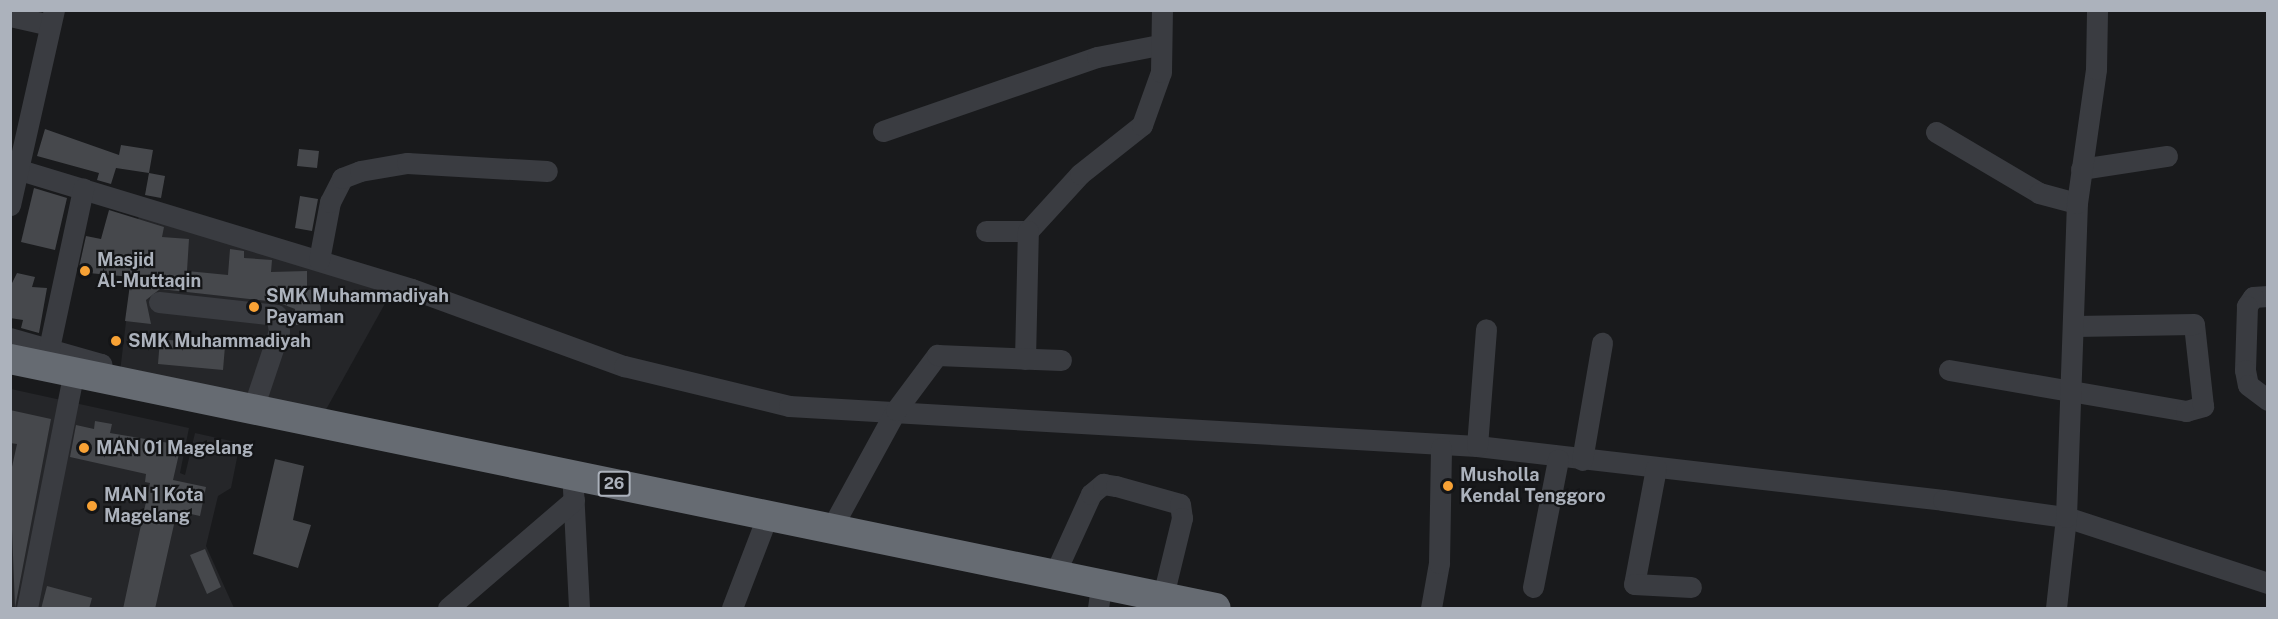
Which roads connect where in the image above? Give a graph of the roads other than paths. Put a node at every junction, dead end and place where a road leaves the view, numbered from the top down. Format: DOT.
graph roads {
  1 [pos="1162,10"];
  2 [pos="2097,10"];
  3 [pos="10,16"];
  4 [pos="52,18"];
  5 [pos="1159,45"];
  6 [pos="883,131"];
  7 [pos="1936,132"];
  8 [pos="2167,156"];
  9 [pos="15,168"];
  10 [pos="2081,169"];
  11 [pos="547,171"];
  12 [pos="83,189"];
  13 [pos="2077,203"];
  14 [pos="10,205"];
  15 [pos="986,231"];
  16 [pos="1028,231"];
  17 [pos="319,260"];
  18 [pos="2268,296"];
  19 [pos="159,302"];
  20 [pos="2075,326"];
  21 [pos="1486,329"];
  22 [pos="10,338"];
  23 [pos="1602,343"];
  24 [pos="49,348"];
  25 [pos="1024,358"];
  26 [pos="10,359"];
  27 [pos="1060,360"];
  28 [pos="2258,361"];
  29 [pos="1949,370"];
  30 [pos="73,375"];
  31 [pos="103,381"];
  32 [pos="2070,394"];
  33 [pos="2268,400"];
  34 [pos="896,410"];
  35 [pos="252,411"];
  36 [pos="1477,446"];
  37 [pos="1441,448"];
  38 [pos="1558,459"];
  39 [pos="1582,460"];
  40 [pos="1656,468"];
  41 [pos="573,488"];
  42 [pos="768,517"];
  43 [pos="2066,517"];
  44 [pos="832,527"];
  45 [pos="1055,573"];
  46 [pos="2268,583"];
  47 [pos="1533,587"];
  48 [pos="1691,587"];
  49 [pos="1163,596"];
  50 [pos="1100,598"];
  51 [pos="27,609"];
  52 [pos="448,609"];
  53 [pos="579,609"];
  54 [pos="732,609"];
  55 [pos="1216,609"];
  56 [pos="1431,609"];
  57 [pos="2056,609"];
  1 -- 5 [label="street"];
  2 -- 10 [label="street"];
  3 -- 4 [label="street"];
  4 -- 9 [label="street"];
  5 -- 6 [label="street"];
  5 -- 16 [label="street"];
  7 -- 13 [label="street"];
  8 -- 10 [label="street"];
  9 -- 12 [label="street"];
  9 -- 14 [label="street"];
  10 -- 13 [label="street"];
  11 -- 17 [label="street"];
  12 -- 17 [label="street"];
  12 -- 24 [label="street"];
  13 -- 20 [label="street"];
  15 -- 16 [label="street"];
  16 -- 25 [label="street"];
  17 -- 34 [label="street"];
  18 -- 28 [label="street"];
  19 -- 35 [label="street"];
  20 -- 32 [label="street"];
  20 -- 32 [label="street"];
  21 -- 36 [label="street"];
  22 -- 24 [label="street"];
  23 -- 39 [label="street"];
  24 -- 31 [label="street"];
  25 -- 27 [label="street"];
  25 -- 34 [label="street"];
  26 -- 30 [label="highway, 26"];
  28 -- 33 [label="street"];
  29 -- 32 [label="street"];
  30 -- 31 [label="highway, 26"];
  30 -- 51 [label="street"];
  31 -- 35 [label="highway, 26"];
  32 -- 43 [label="street"];
  34 -- 37 [label="street"];
  34 -- 44 [label="street"];
  35 -- 41 [label="highway, 26"];
  36 -- 37 [label="street"];
  36 -- 38 [label="street"];
  37 -- 56 [label="street"];
  38 -- 39 [label="street"];
  38 -- 47 [label="street"];
  39 -- 40 [label="street"];
  40 -- 43 [label="street"];
  40 -- 48 [label="street"];
  41 -- 42 [label="highway, 26"];
  41 -- 52 [label="street"];
  41 -- 53 [label="street"];
  42 -- 44 [label="highway, 26"];
  42 -- 54 [label="street"];
  43 -- 46 [label="street"];
  43 -- 57 [label="street"];
  44 -- 45 [label="highway, 26"];
  45 -- 49 [label="street"];
  45 -- 50 [label="highway, 26"];
  49 -- 50 [label="highway, 26"];
  49 -- 55 [label="highway, 26"];
}
